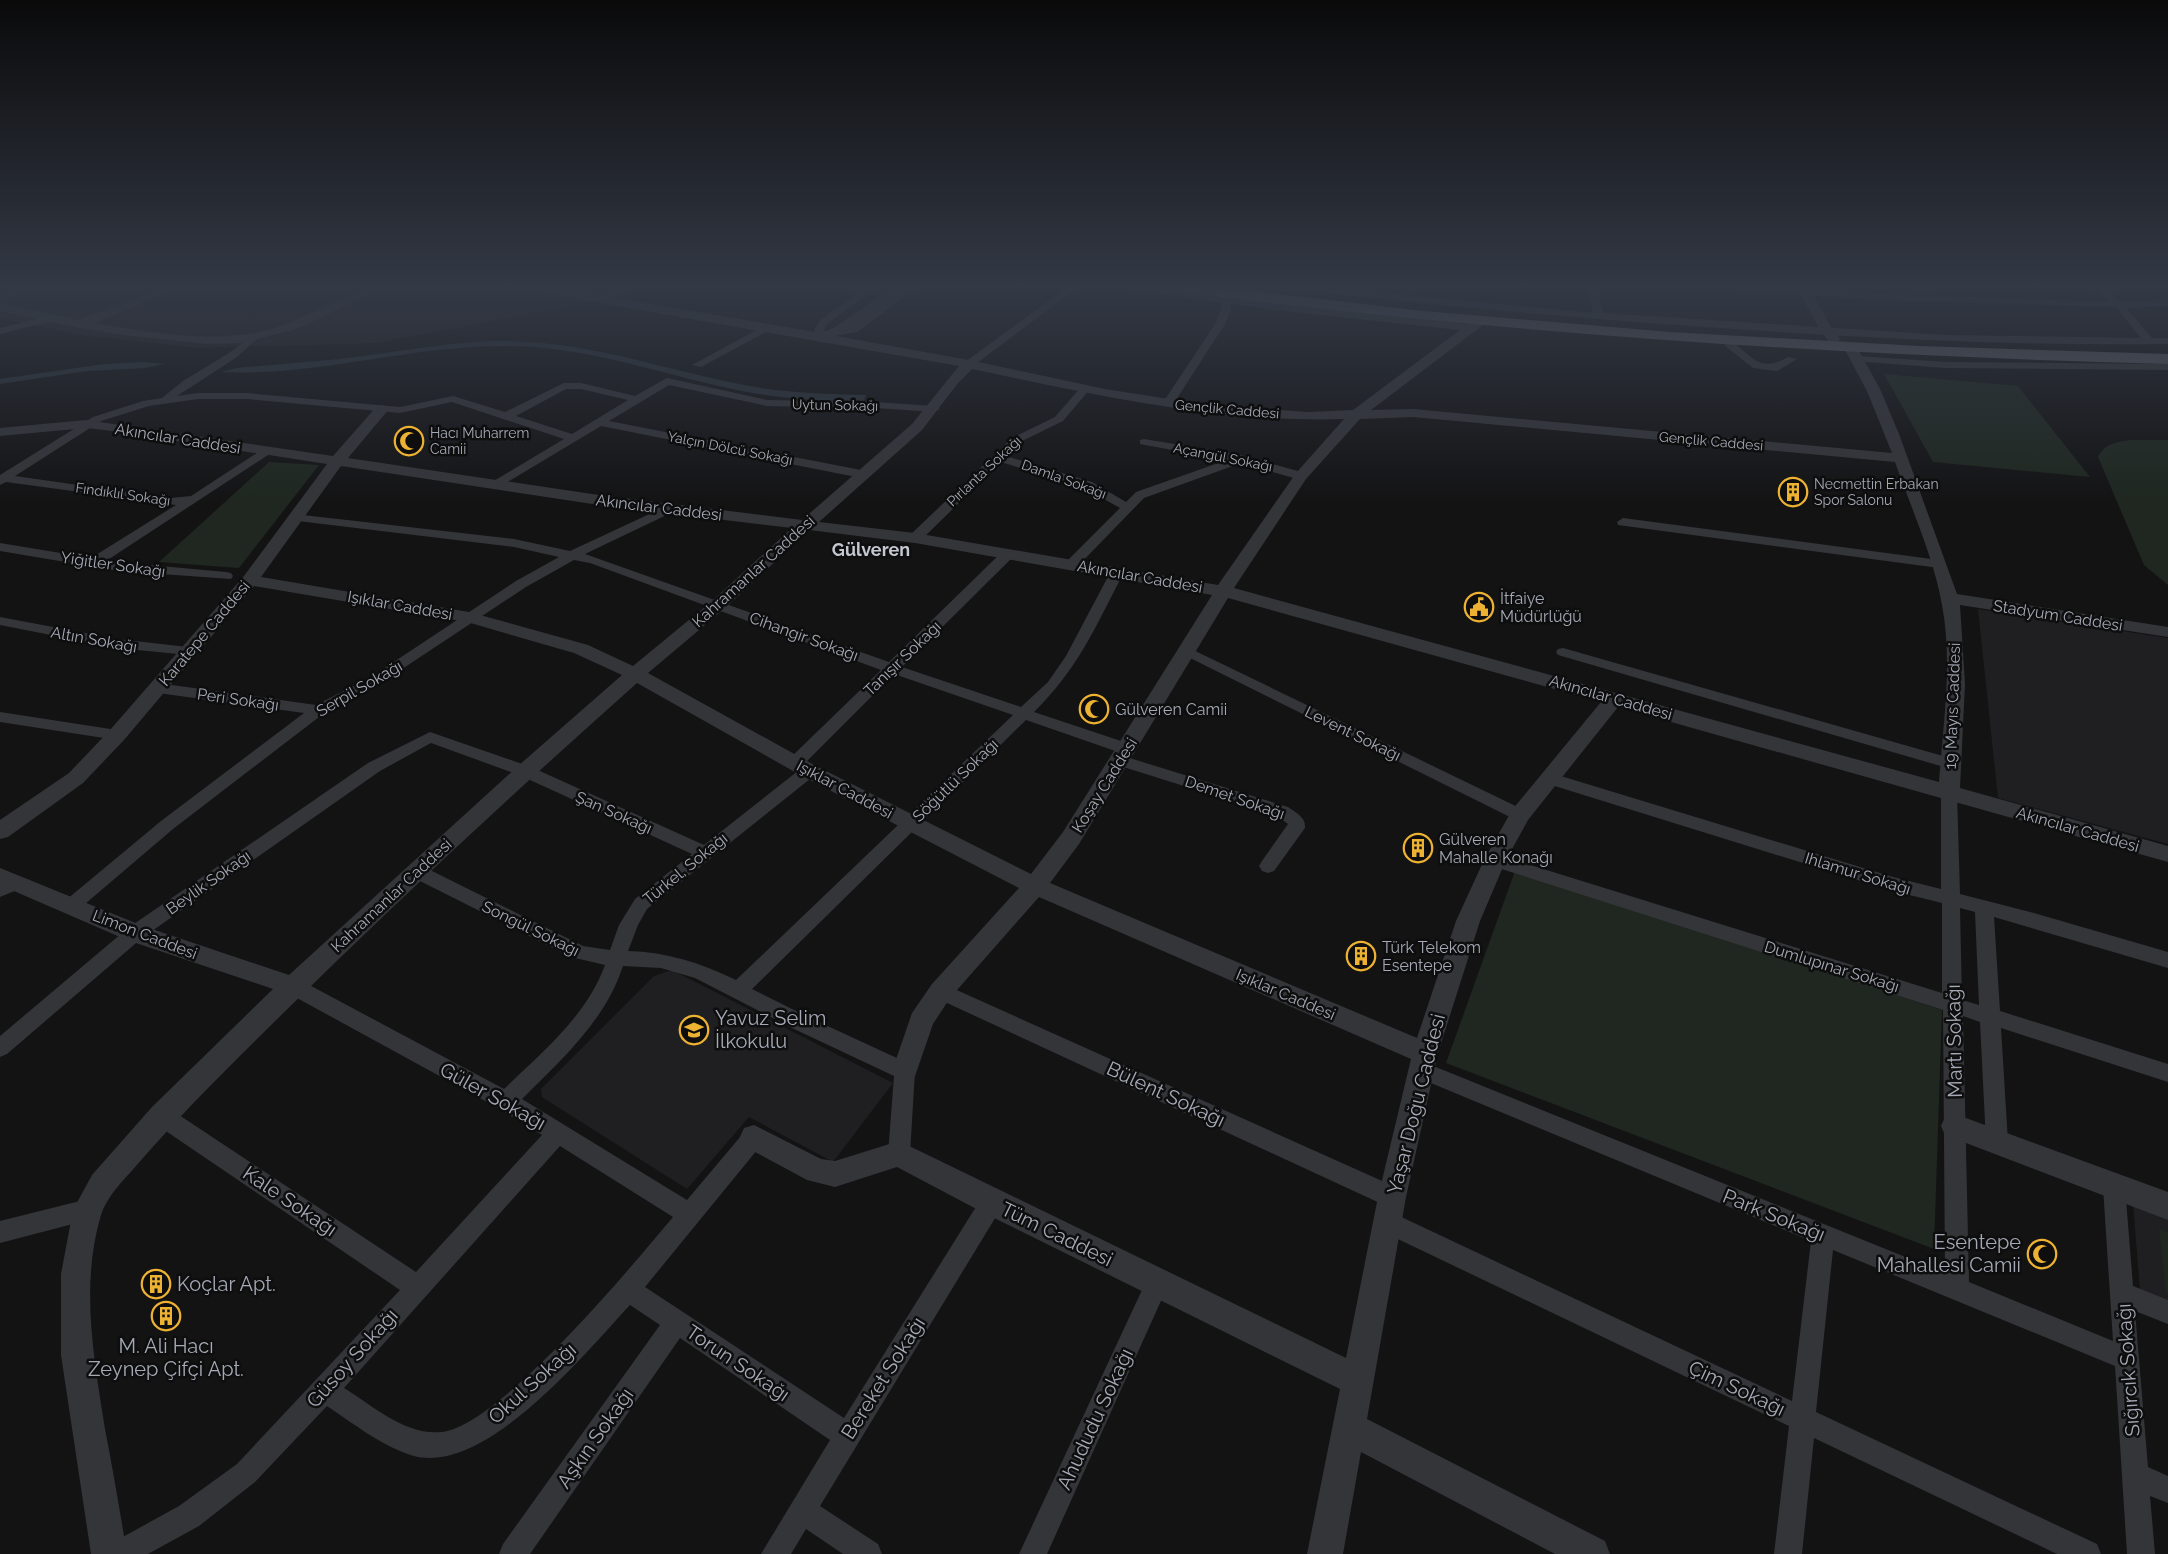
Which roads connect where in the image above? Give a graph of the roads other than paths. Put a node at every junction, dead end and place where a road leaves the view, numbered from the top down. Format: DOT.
graph roads {
  1 [pos="227,359"];
  2 [pos="709,359"];
  3 [pos="939,359"];
  4 [pos="976,359"];
  5 [pos="1198,359"];
  6 [pos="1431,359"];
  7 [pos="1748,359"];
  8 [pos="1792,359"];
  9 [pos="1856,359"];
  10 [pos="1988,359"];
  11 [pos="2168,359"];
  12 [pos="2091,362"];
  13 [pos="969,364"];
  14 [pos="697,365"];
  15 [pos="2168,367"];
  16 [pos="1085,389"];
  17 [pos="636,399"];
  18 [pos="166,400"];
  19 [pos="1168,404"];
  20 [pos="382,409"];
  21 [pos="934,409"];
  22 [pos="1357,414"];
  23 [pos="507,416"];
  24 [pos="598,422"];
  25 [pos="86,424"];
  26 [pos="0,432"];
  27 [pos="573,438"];
  28 [pos="1144,442"];
  29 [pos="267,451"];
  30 [pos="998,457"];
  31 [pos="1241,459"];
  32 [pos="1901,459"];
  33 [pos="338,461"];
  34 [pos="861,474"];
  35 [pos="1300,476"];
  36 [pos="2,479"];
  37 [pos="496,485"];
  38 [pos="194,499"];
  39 [pos="1127,507"];
  40 [pos="670,508"];
  41 [pos="298,517"];
  42 [pos="1623,522"];
  43 [pos="807,524"];
  44 [pos="915,538"];
  45 [pos="0,547"];
  46 [pos="1009,553"];
  47 [pos="572,555"];
  48 [pos="93,563"];
  49 [pos="1072,564"];
  50 [pos="1939,564"];
  51 [pos="1116,572"];
  52 [pos="226,576"];
  53 [pos="250,580"];
  54 [pos="1223,591"];
  55 [pos="1949,598"];
  56 [pos="718,605"];
  57 [pos="469,617"];
  58 [pos="0,621"];
  59 [pos="2168,632"];
  60 [pos="188,651"];
  61 [pos="1186,651"];
  62 [pos="1563,652"];
  63 [pos="891,668"];
  64 [pos="634,674"];
  65 [pos="158,688"];
  66 [pos="1615,698"];
  67 [pos="318,710"];
  68 [pos="1025,713"];
  69 [pos="0,717"];
  70 [pos="117,735"];
  71 [pos="1124,754"];
  72 [pos="1951,764"];
  73 [pos="802,767"];
  74 [pos="525,771"];
  75 [pos="1551,778"];
  76 [pos="1949,793"];
  77 [pos="1520,815"];
  78 [pos="910,824"];
  79 [pos="0,831"];
  80 [pos="704,852"];
  81 [pos="2168,854"];
  82 [pos="1495,860"];
  83 [pos="1268,866"];
  84 [pos="416,871"];
  85 [pos="5,883"];
  86 [pos="1035,886"];
  87 [pos="1950,900"];
  88 [pos="72,905"];
  89 [pos="1984,908"];
  90 [pos="135,933"];
  91 [pos="616,958"];
  92 [pos="2168,960"];
  93 [pos="293,986"];
  94 [pos="738,990"];
  95 [pos="941,991"];
  96 [pos="1954,1005"];
  97 [pos="1989,1016"];
  98 [pos="0,1048"];
  99 [pos="1423,1062"];
  100 [pos="905,1071"];
  101 [pos="2168,1072"];
  102 [pos="506,1101"];
  103 [pos="162,1116"];
  104 [pos="1955,1126"];
  105 [pos="559,1132"];
  106 [pos="754,1137"];
  107 [pos="1997,1142"];
  108 [pos="899,1154"];
  109 [pos="2114,1186"];
  110 [pos="992,1202"];
  111 [pos="2168,1206"];
  112 [pos="88,1209"];
  113 [pos="1389,1210"];
  114 [pos="689,1214"];
  115 [pos="0,1232"];
  116 [pos="1823,1235"];
  117 [pos="1158,1283"];
  118 [pos="417,1287"];
  119 [pos="628,1290"];
  120 [pos="1957,1290"];
  121 [pos="2122,1294"];
  122 [pos="2168,1312"];
  123 [pos="677,1322"];
  124 [pos="2127,1359"];
  125 [pos="1357,1380"];
  126 [pos="325,1390"];
  127 [pos="1802,1419"];
  128 [pos="1349,1428"];
  129 [pos="847,1436"];
  130 [pos="2135,1475"];
  131 [pos="2168,1490"];
  132 [pos="802,1510"];
  133 [pos="109,1554"];
  134 [pos="120,1554"];
  135 [pos="513,1554"];
  136 [pos="775,1554"];
  137 [pos="868,1554"];
  138 [pos="1033,1554"];
  139 [pos="1325,1554"];
  140 [pos="1592,1554"];
  141 [pos="1788,1554"];
  142 [pos="2087,1554"];
  143 [pos="2141,1554"];
  1 -- 18 [label="street"];
  2 -- 14 [label="street"];
  3 -- 13 [label="street, Gençlik Caddesi"];
  4 -- 13 [label="street"];
  5 -- 19 [label="street"];
  6 -- 22 [label="street, Koşay Caddesi"];
  7 -- 8 [label="street"];
  9 -- 32 [label="street, 19 Mayıs Caddesi"];
  10 -- 12 [label="highway"];
  11 -- 12 [label="highway"];
  12 -- 15 [label="street"];
  13 -- 16 [label="street, Gençlik Caddesi"];
  13 -- 21 [label="street, Kahramanlar Caddesi"];
  16 -- 19 [label="street, Gençlik Caddesi"];
  16 -- 30 [label="street, Pırlanta Sokağı"];
  17 -- 21 [label="street, Uytun Sokağı"];
  17 -- 23 [label="street"];
  17 -- 24 [label="street"];
  18 -- 20 [label="street"];
  18 -- 25 [label="street"];
  19 -- 22 [label="street, Gençlik Caddesi"];
  20 -- 23 [label="street"];
  20 -- 33 [label="street, Karatepe Caddesi"];
  21 -- 34 [label="street, Kahramanlar Caddesi"];
  22 -- 32 [label="street, Gençlik Caddesi"];
  22 -- 35 [label="street, Koşay Caddesi"];
  23 -- 27 [label="street"];
  24 -- 27 [label="street"];
  24 -- 34 [label="street, Yalçın Dölcü Sokağı"];
  25 -- 26 [label="street, Akıncılar Caddesi"];
  25 -- 29 [label="street, Akıncılar Caddesi"];
  25 -- 36 [label="street"];
  27 -- 37 [label="street"];
  28 -- 31 [label="street, Açangül Sokağı"];
  29 -- 33 [label="street, Akıncılar Caddesi"];
  29 -- 38 [label="street, Fındıklıl Sokağı"];
  30 -- 39 [label="street, Damla Sokağı"];
  30 -- 44 [label="street, Pırlanta Sokağı"];
  31 -- 35 [label="street, Açangül Sokağı"];
  31 -- 39 [label="street"];
  32 -- 50 [label="street, 19 Mayıs Caddesi"];
  33 -- 37 [label="street, Akıncılar Caddesi"];
  33 -- 41 [label="street, Karatepe Caddesi"];
  34 -- 43 [label="street, Kahramanlar Caddesi"];
  35 -- 54 [label="street, Koşay Caddesi"];
  36 -- 38 [label="street, Fındıklıl Sokağı"];
  37 -- 40 [label="street, Akıncılar Caddesi"];
  38 -- 48 [label="street"];
  39 -- 49 [label="street"];
  40 -- 43 [label="street, Akıncılar Caddesi"];
  40 -- 47 [label="street, Serpil Sokağı"];
  41 -- 47 [label="street, Cihangir Sokağı"];
  41 -- 53 [label="street, Karatepe Caddesi"];
  42 -- 50 [label="street"];
  43 -- 44 [label="street, Akıncılar Caddesi"];
  43 -- 56 [label="street, Kahramanlar Caddesi"];
  44 -- 46 [label="street, Akıncılar Caddesi"];
  45 -- 48 [label="street, Yiğitler Sokağı"];
  46 -- 49 [label="street, Akıncılar Caddesi"];
  46 -- 63 [label="street, Tanışır Sokağı"];
  47 -- 56 [label="street, Cihangir Sokağı"];
  47 -- 57 [label="street, Serpil Sokağı"];
  48 -- 52 [label="street, Yiğitler Sokağı"];
  49 -- 51 [label="street, Akıncılar Caddesi"];
  50 -- 55 [label="street, 19 Mayıs Caddesi"];
  51 -- 54 [label="street, Akıncılar Caddesi"];
  51 -- 68 [label="street, Söğütlü Sokağı"];
  53 -- 57 [label="street, Işıklar Caddesi"];
  53 -- 60 [label="street, Karatepe Caddesi"];
  54 -- 61 [label="street, Koşay Caddesi"];
  54 -- 66 [label="street, Akıncılar Caddesi"];
  55 -- 59 [label="street, Stadyum Caddesi"];
  55 -- 72 [label="street, 19 Mayıs Caddesi"];
  56 -- 63 [label="street, Cihangir Sokağı"];
  56 -- 64 [label="street, Kahramanlar Caddesi"];
  57 -- 64 [label="street, Işıklar Caddesi"];
  57 -- 67 [label="street, Serpil Sokağı"];
  58 -- 60 [label="street, Altın Sokağı"];
  60 -- 65 [label="street, Karatepe Caddesi"];
  61 -- 71 [label="street, Koşay Caddesi"];
  61 -- 77 [label="street, Levent Sokağı"];
  62 -- 72 [label="street"];
  63 -- 68 [label="street, Cihangir Sokağı"];
  63 -- 73 [label="street, Tanışır Sokağı"];
  64 -- 73 [label="street, Işıklar Caddesi"];
  64 -- 74 [label="street, Kahramanlar Caddesi"];
  65 -- 67 [label="street, Peri Sokağı"];
  65 -- 70 [label="street, Karatepe Caddesi"];
  66 -- 75 [label="street, Yaşar Doğu Caddesi"];
  66 -- 76 [label="street, Akıncılar Caddesi"];
  67 -- 88 [label="street, Serpil Sokağı"];
  68 -- 71 [label="street, Cihangir Sokağı"];
  68 -- 78 [label="street, Söğütlü Sokağı"];
  69 -- 70 [label="street"];
  70 -- 79 [label="street, Karatepe Caddesi"];
  71 -- 83 [label="street, Demet Sokağı"];
  71 -- 86 [label="street, Koşay Caddesi"];
  72 -- 76 [label="street, 19 Mayıs Caddesi"];
  73 -- 78 [label="street, Işıklar Caddesi"];
  73 -- 80 [label="street, Türkel, Sokağı"];
  74 -- 80 [label="street, Şan Sokağı"];
  74 -- 84 [label="street, Kahramanlar Caddesi"];
  74 -- 90 [label="street, Beylik Sokağı"];
  75 -- 77 [label="street, Yaşar Doğu Caddesi"];
  75 -- 87 [label="street, Ihlamur Sokağı"];
  76 -- 81 [label="street, Akıncılar Caddesi"];
  76 -- 87 [label="street, Martı Sokağı"];
  77 -- 82 [label="street, Yaşar Doğu Caddesi"];
  78 -- 86 [label="street, Işıklar Caddesi"];
  78 -- 94 [label="street, Söğütlü Sokağı"];
  80 -- 91 [label="street, Türkel, Sokağı"];
  82 -- 96 [label="street, Dumlupınar Sokağı"];
  82 -- 99 [label="street, Yaşar Doğu Caddesi"];
  84 -- 91 [label="street, Songül Sokağı"];
  84 -- 93 [label="street, Kahramanlar Caddesi"];
  85 -- 88 [label="street, Limon Caddesi"];
  86 -- 95 [label="street, Koşay Caddesi"];
  86 -- 99 [label="street, Işıklar Caddesi"];
  87 -- 89 [label="street, Ihlamur Sokağı"];
  87 -- 96 [label="street, Martı Sokağı"];
  88 -- 90 [label="street, Limon Caddesi"];
  89 -- 92 [label="street, Ihlamur Sokağı"];
  89 -- 97 [label="street, Martı Sokağı"];
  90 -- 93 [label="street, Limon Caddesi"];
  90 -- 98 [label="street, Beylik Sokağı"];
  91 -- 94 [label="street, Songül Sokağı"];
  91 -- 102 [label="street, Türkel, Sokağı"];
  93 -- 102 [label="street, Güler Sokağı"];
  93 -- 103 [label="street, Kahramanlar Caddesi"];
  94 -- 100 [label="street, Songül Sokağı"];
  95 -- 100 [label="street, Koşay Caddesi"];
  95 -- 113 [label="street, Bülent Sokağı"];
  96 -- 97 [label="street, Dumlupınar Sokağı"];
  96 -- 104 [label="street, Martı Sokağı"];
  97 -- 101 [label="street, Dumlupınar Sokağı"];
  97 -- 107 [label="street, Martı Sokağı"];
  99 -- 113 [label="street, Yaşar Doğu Caddesi"];
  99 -- 116 [label="street, Park Sokağı"];
  100 -- 108 [label="street"];
  102 -- 105 [label="street, Güler Sokağı"];
  103 -- 112 [label="street, Kahramanlar Caddesi"];
  103 -- 118 [label="street, Kale Sokağı"];
  104 -- 107 [label="street"];
  104 -- 120 [label="street, Martı Sokağı"];
  105 -- 114 [label="street, Güler Sokağı"];
  105 -- 118 [label="street, Güsoy Sokağı"];
  106 -- 108 [label="street"];
  106 -- 114 [label="street"];
  107 -- 109 [label="street"];
  108 -- 110 [label="street, Tüm Caddesi"];
  109 -- 111 [label="street"];
  109 -- 121 [label="street, Sığırcık Sokağı"];
  110 -- 117 [label="street, Tüm Caddesi"];
  110 -- 129 [label="street, Bereket Sokağı"];
  112 -- 115 [label="street"];
  112 -- 133 [label="street, Kahramanlar Caddesi"];
  113 -- 125 [label="street, Yaşar Doğu Caddesi"];
  113 -- 127 [label="street, Çim Sokağı"];
  114 -- 119 [label="street"];
  116 -- 120 [label="street, Park Sokağı"];
  116 -- 127 [label="street"];
  117 -- 125 [label="street, Tüm Caddesi"];
  117 -- 138 [label="street, Ahududu Sokağı"];
  118 -- 126 [label="street, Güsoy Sokağı"];
  119 -- 123 [label="street, Torun Sokağı"];
  119 -- 126 [label="street, Okul Sokağı"];
  120 -- 124 [label="street, Park Sokağı"];
  121 -- 122 [label="street"];
  121 -- 124 [label="street, Sığırcık Sokağı"];
  123 -- 129 [label="street, Torun Sokağı"];
  123 -- 135 [label="street, Aşkın Sokağı"];
  124 -- 130 [label="street, Sığırcık Sokağı"];
  125 -- 128 [label="street, Yaşar Doğu Caddesi"];
  126 -- 134 [label="street, Güsoy Sokağı"];
  127 -- 141 [label="street"];
  127 -- 142 [label="street, Çim Sokağı"];
  128 -- 139 [label="street, Yaşar Doğu Caddesi"];
  128 -- 140 [label="street"];
  129 -- 132 [label="street, Bereket Sokağı"];
  130 -- 131 [label="street"];
  130 -- 143 [label="street, Sığırcık Sokağı"];
  132 -- 136 [label="street, Bereket Sokağı"];
  132 -- 137 [label="street"];
}
